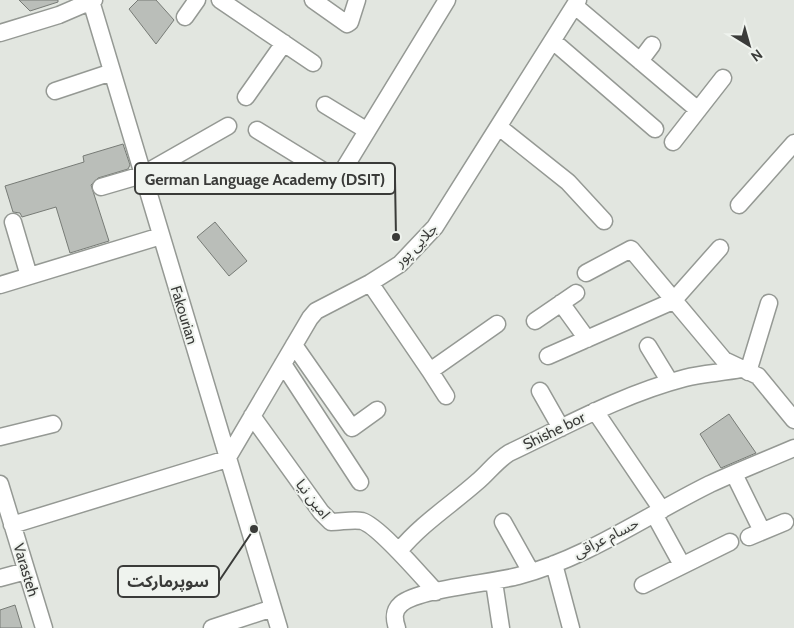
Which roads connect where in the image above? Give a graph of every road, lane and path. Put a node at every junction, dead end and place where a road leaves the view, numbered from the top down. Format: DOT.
graph roads {
  1 [pos="197,0"];
  2 [pos="220,0"];
  3 [pos="313,0"];
  4 [pos="357,0"];
  5 [pos="447,0"];
  6 [pos="87,2"];
  7 [pos="577,3"];
  8 [pos="185,17"];
  9 [pos="0,33"];
  10 [pos="553,41"];
  11 [pos="284,44"];
  12 [pos="652,45"];
  13 [pos="640,61"];
  14 [pos="313,63"];
  15 [pos="112,72"];
  16 [pos="723,78"];
  17 [pos="54,91"];
  18 [pos="246,97"];
  19 [pos="325,105"];
  20 [pos="698,110"];
  21 [pos="228,126"];
  22 [pos="499,127"];
  23 [pos="655,129"];
  24 [pos="257,130"];
  25 [pos="366,130"];
  26 [pos="672,142"];
  27 [pos="792,148"];
  28 [pos="142,175"];
  29 [pos="101,187"];
  30 [pos="739,205"];
  31 [pos="604,221"];
  32 [pos="12,222"];
  33 [pos="161,236"];
  34 [pos="720,248"];
  35 [pos="586,273"];
  36 [pos="29,276"];
  37 [pos="370,283"];
  38 [pos="0,284"];
  39 [pos="576,293"];
  40 [pos="673,300"];
  41 [pos="560,303"];
  42 [pos="769,303"];
  43 [pos="534,321"];
  44 [pos="497,324"];
  45 [pos="587,339"];
  46 [pos="294,345"];
  47 [pos="648,346"];
  48 [pos="548,356"];
  49 [pos="283,364"];
  50 [pos="430,371"];
  51 [pos="745,371"];
  52 [pos="670,382"];
  53 [pos="540,391"];
  54 [pos="446,396"];
  55 [pos="377,410"];
  56 [pos="595,411"];
  57 [pos="252,416"];
  58 [pos="794,420"];
  59 [pos="53,424"];
  60 [pos="561,428"];
  61 [pos="0,437"];
  62 [pos="792,453"];
  63 [pos="227,460"];
  64 [pos="734,474"];
  65 [pos="360,482"];
  66 [pos="0,484"];
  67 [pos="658,512"];
  68 [pos="503,522"];
  69 [pos="785,522"];
  70 [pos="12,525"];
  71 [pos="730,542"];
  72 [pos="399,551"];
  73 [pos="554,564"];
  74 [pos="682,565"];
  75 [pos="26,570"];
  76 [pos="531,572"];
  77 [pos="0,578"];
  78 [pos="494,582"];
  79 [pos="643,586"];
  80 [pos="436,592"];
  81 [pos="273,608"];
  82 [pos="574,627"];
  83 [pos="44,628"];
  84 [pos="212,628"];
  85 [pos="279,628"];
  86 [pos="397,628"];
  87 [pos="500,628"];
  1 -- 8 [label="street"];
  2 -- 11 [label="street"];
  3 -- 4 [label="street"];
  5 -- 25 [label="street"];
  6 -- 9 [label="street"];
  6 -- 15 [label="street, Fakourian"];
  7 -- 10 [label="street, جلایی پور"];
  7 -- 13 [label="street"];
  10 -- 22 [label="street, جلایی پور"];
  10 -- 23 [label="street"];
  11 -- 14 [label="street"];
  11 -- 18 [label="street"];
  12 -- 13 [label="street"];
  13 -- 20 [label="street"];
  15 -- 17 [label="street"];
  15 -- 28 [label="street, Fakourian"];
  16 -- 20 [label="street"];
  19 -- 25 [label="street"];
  20 -- 26 [label="street"];
  21 -- 28 [label="street"];
  22 -- 31 [label="street"];
  22 -- 37 [label="street, جلایی پور"];
  24 -- 25 [label="street"];
  27 -- 30 [label="street"];
  28 -- 29 [label="street"];
  28 -- 33 [label="street, Fakourian"];
  32 -- 36 [label="street"];
  33 -- 36 [label="street"];
  33 -- 63 [label="street, Fakourian"];
  34 -- 40 [label="street"];
  35 -- 40 [label="street"];
  36 -- 38 [label="street"];
  37 -- 46 [label="street, جلایی پور"];
  37 -- 50 [label="street"];
  39 -- 41 [label="street"];
  40 -- 45 [label="street"];
  40 -- 51 [label="street"];
  41 -- 43 [label="street"];
  41 -- 45 [label="street"];
  42 -- 51 [label="street"];
  44 -- 50 [label="street"];
  45 -- 48 [label="street"];
  46 -- 49 [label="street, جلایی پور"];
  46 -- 55 [label="street"];
  47 -- 52 [label="street"];
  49 -- 57 [label="street, جلایی پور"];
  49 -- 65 [label="street"];
  50 -- 54 [label="street"];
  51 -- 52 [label="street, Shishe bor"];
  51 -- 58 [label="street"];
  52 -- 56 [label="street, Shishe bor"];
  53 -- 60 [label="street"];
  56 -- 60 [label="street, Shishe bor"];
  56 -- 67 [label="street"];
  57 -- 63 [label="street, جلایی پور"];
  57 -- 72 [label="street, امین نیا"];
  59 -- 61 [label="street"];
  60 -- 72 [label="street, Shishe bor"];
  62 -- 64 [label="street, حسام عراقی"];
  63 -- 70 [label="street"];
  63 -- 81 [label="street, Fakourian"];
  64 -- 67 [label="street, حسام عراقی"];
  64 -- 69 [label="street"];
  66 -- 70 [label="street, Varasteh"];
  67 -- 73 [label="street, حسام عراقی"];
  67 -- 74 [label="street"];
  68 -- 76 [label="street"];
  70 -- 75 [label="street, Varasteh"];
  71 -- 74 [label="street"];
  72 -- 80 [label="street, امین نیا"];
  73 -- 76 [label="street, حسام عراقی"];
  73 -- 82 [label="street"];
  74 -- 79 [label="street"];
  75 -- 77 [label="street"];
  75 -- 83 [label="street, Varasteh"];
  76 -- 78 [label="street, حسام عراقی"];
  78 -- 80 [label="street, حسام عراقی"];
  78 -- 87 [label="street"];
  80 -- 86 [label="street, حسام عراقی"];
  81 -- 84 [label="street"];
  81 -- 85 [label="street, Fakourian"];
}
